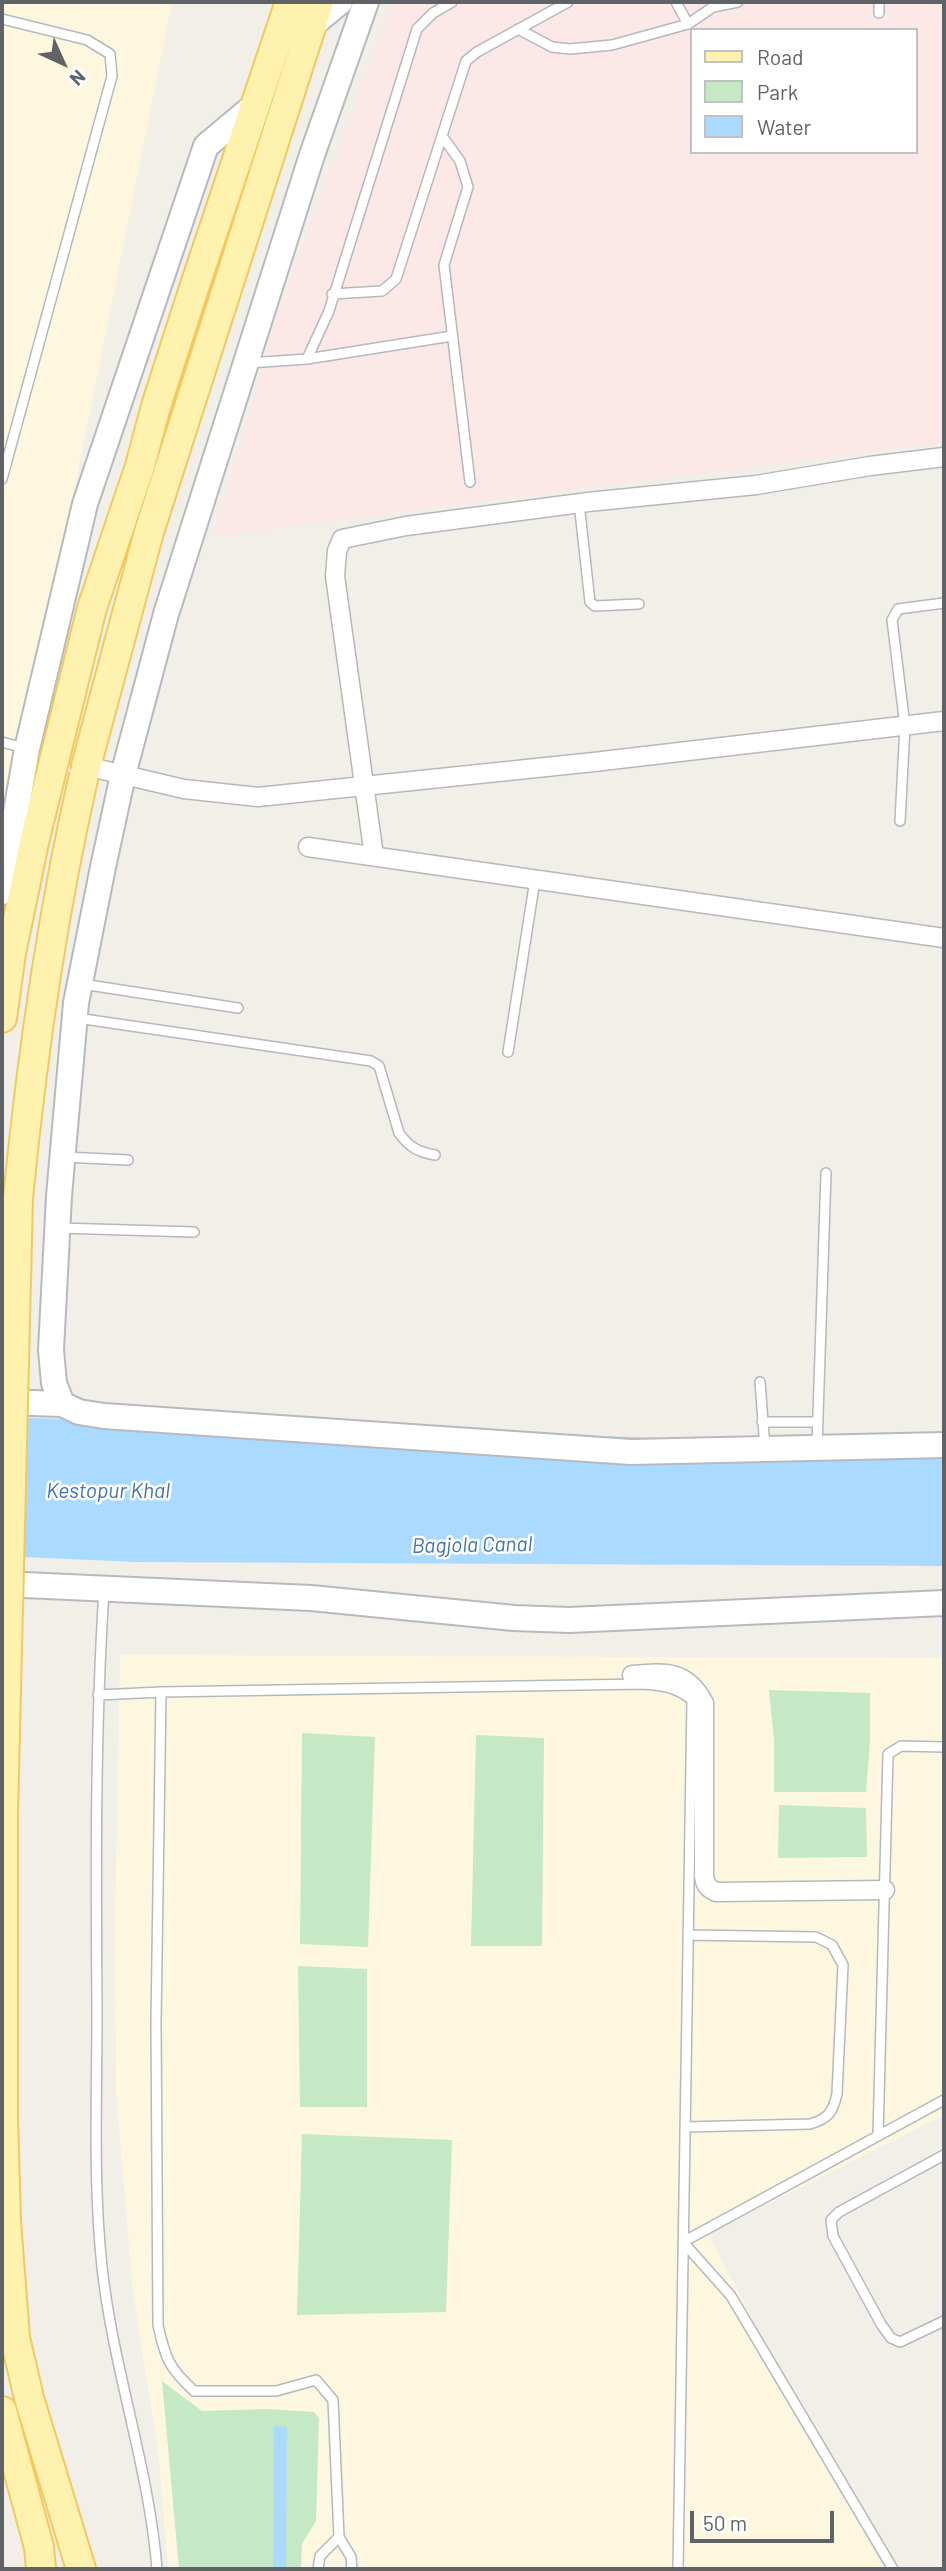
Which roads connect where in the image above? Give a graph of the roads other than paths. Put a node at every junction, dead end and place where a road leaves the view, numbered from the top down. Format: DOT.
graph roads {
  1 [pos="290,2"];
  2 [pos="340,2"];
  3 [pos="366,2"];
  4 [pos="452,2"];
  5 [pos="568,2"];
  6 [pos="676,2"];
  7 [pos="738,2"];
  8 [pos="879,2"];
  9 [pos="879,13"];
  10 [pos="315,14"];
  11 [pos="2,19"];
  12 [pos="688,24"];
  13 [pos="518,29"];
  14 [pos="256,105"];
  15 [pos="442,136"];
  16 [pos="332,295"];
  17 [pos="452,336"];
  18 [pos="307,359"];
  19 [pos="245,363"];
  20 [pos="944,457"];
  21 [pos="2,479"];
  22 [pos="470,482"];
  23 [pos="579,503"];
  24 [pos="944,603"];
  25 [pos="639,604"];
  26 [pos="944,721"];
  27 [pos="905,726"];
  28 [pos="2,742"];
  29 [pos="43,757"];
  30 [pos="85,771"];
  31 [pos="123,775"];
  32 [pos="364,787"];
  33 [pos="900,821"];
  34 [pos="308,847"];
  35 [pos="374,856"];
  36 [pos="535,880"];
  37 [pos="2,892"];
  38 [pos="944,938"];
  39 [pos="80,984"];
  40 [pos="238,1008"];
  41 [pos="2,1018"];
  42 [pos="75,1018"];
  43 [pos="509,1052"];
  44 [pos="435,1155"];
  45 [pos="62,1157"];
  46 [pos="128,1160"];
  47 [pos="826,1173"];
  48 [pos="57,1228"];
  49 [pos="194,1232"];
  50 [pos="760,1382"];
  51 [pos="2,1402"];
  52 [pos="62,1404"];
  53 [pos="762,1422"];
  54 [pos="818,1422"];
  55 [pos="944,1446"];
  56 [pos="817,1448"];
  57 [pos="765,1449"];
  58 [pos="2,1584"];
  59 [pos="104,1590"];
  60 [pos="944,1603"];
  61 [pos="632,1675"];
  62 [pos="161,1692"];
  63 [pos="98,1695"];
  64 [pos="944,1747"];
  65 [pos="885,1890"];
  66 [pos="688,1935"];
  67 [pos="944,2100"];
  68 [pos="685,2127"];
  69 [pos="878,2136"];
  70 [pos="944,2155"];
  71 [pos="683,2242"];
  72 [pos="944,2321"];
  73 [pos="2,2411"];
  74 [pos="339,2537"];
  75 [pos="41,2569"];
  76 [pos="81,2569"];
  77 [pos="157,2569"];
  78 [pos="318,2569"];
  79 [pos="352,2569"];
  80 [pos="678,2569"];
  81 [pos="892,2569"];
  1 -- 14 [label="main road"];
  2 -- 10 [label="street"];
  3 -- 19 [label="street"];
  4 -- 16 [label="lane"];
  5 -- 13 [label="lane"];
  6 -- 12 [label="lane"];
  7 -- 12 [label="lane"];
  8 -- 9 [label="lane"];
  10 -- 30 [label="main road"];
  11 -- 21 [label="lane"];
  12 -- 13 [label="lane"];
  13 -- 15 [label="lane"];
  14 -- 29 [label="main road"];
  14 -- 29 [label="street"];
  15 -- 16 [label="lane"];
  15 -- 17 [label="lane"];
  16 -- 18 [label="lane"];
  17 -- 18 [label="lane"];
  17 -- 22 [label="lane"];
  18 -- 19 [label="lane"];
  19 -- 31 [label="street"];
  20 -- 23 [label="street"];
  23 -- 25 [label="lane"];
  23 -- 32 [label="street"];
  24 -- 27 [label="lane"];
  26 -- 27 [label="street"];
  27 -- 32 [label="street"];
  27 -- 33 [label="lane"];
  28 -- 29 [label="lane"];
  29 -- 37 [label="street"];
  29 -- 41 [label="main road"];
  30 -- 31 [label="street"];
  30 -- 76 [label="main road, bridge"];
  31 -- 32 [label="street"];
  31 -- 39 [label="street"];
  32 -- 35 [label="street"];
  34 -- 35 [label="street"];
  35 -- 36 [label="street"];
  36 -- 38 [label="street"];
  36 -- 43 [label="lane"];
  39 -- 40 [label="lane"];
  39 -- 42 [label="street"];
  42 -- 44 [label="lane"];
  42 -- 45 [label="street"];
  45 -- 46 [label="lane"];
  45 -- 48 [label="street"];
  47 -- 54 [label="lane"];
  48 -- 49 [label="lane"];
  48 -- 52 [label="street"];
  50 -- 53 [label="lane"];
  51 -- 52 [label="street"];
  52 -- 57 [label="street"];
  53 -- 54 [label="lane"];
  53 -- 57 [label="lane"];
  54 -- 56 [label="lane"];
  55 -- 56 [label="street"];
  56 -- 57 [label="street"];
  58 -- 59 [label="street"];
  59 -- 60 [label="street"];
  59 -- 63 [label="lane"];
  61 -- 65 [label="street"];
  62 -- 63 [label="lane"];
  62 -- 66 [label="lane"];
  62 -- 74 [label="lane"];
  63 -- 77 [label="lane"];
  64 -- 65 [label="lane"];
  65 -- 69 [label="lane"];
  66 -- 68 [label="lane"];
  66 -- 68 [label="lane"];
  67 -- 69 [label="lane"];
  68 -- 71 [label="lane"];
  69 -- 71 [label="lane"];
  70 -- 72 [label="lane"];
  71 -- 80 [label="lane"];
  71 -- 81 [label="lane"];
  73 -- 75 [label="main road"];
  74 -- 78 [label="lane"];
  74 -- 79 [label="lane"];
}
